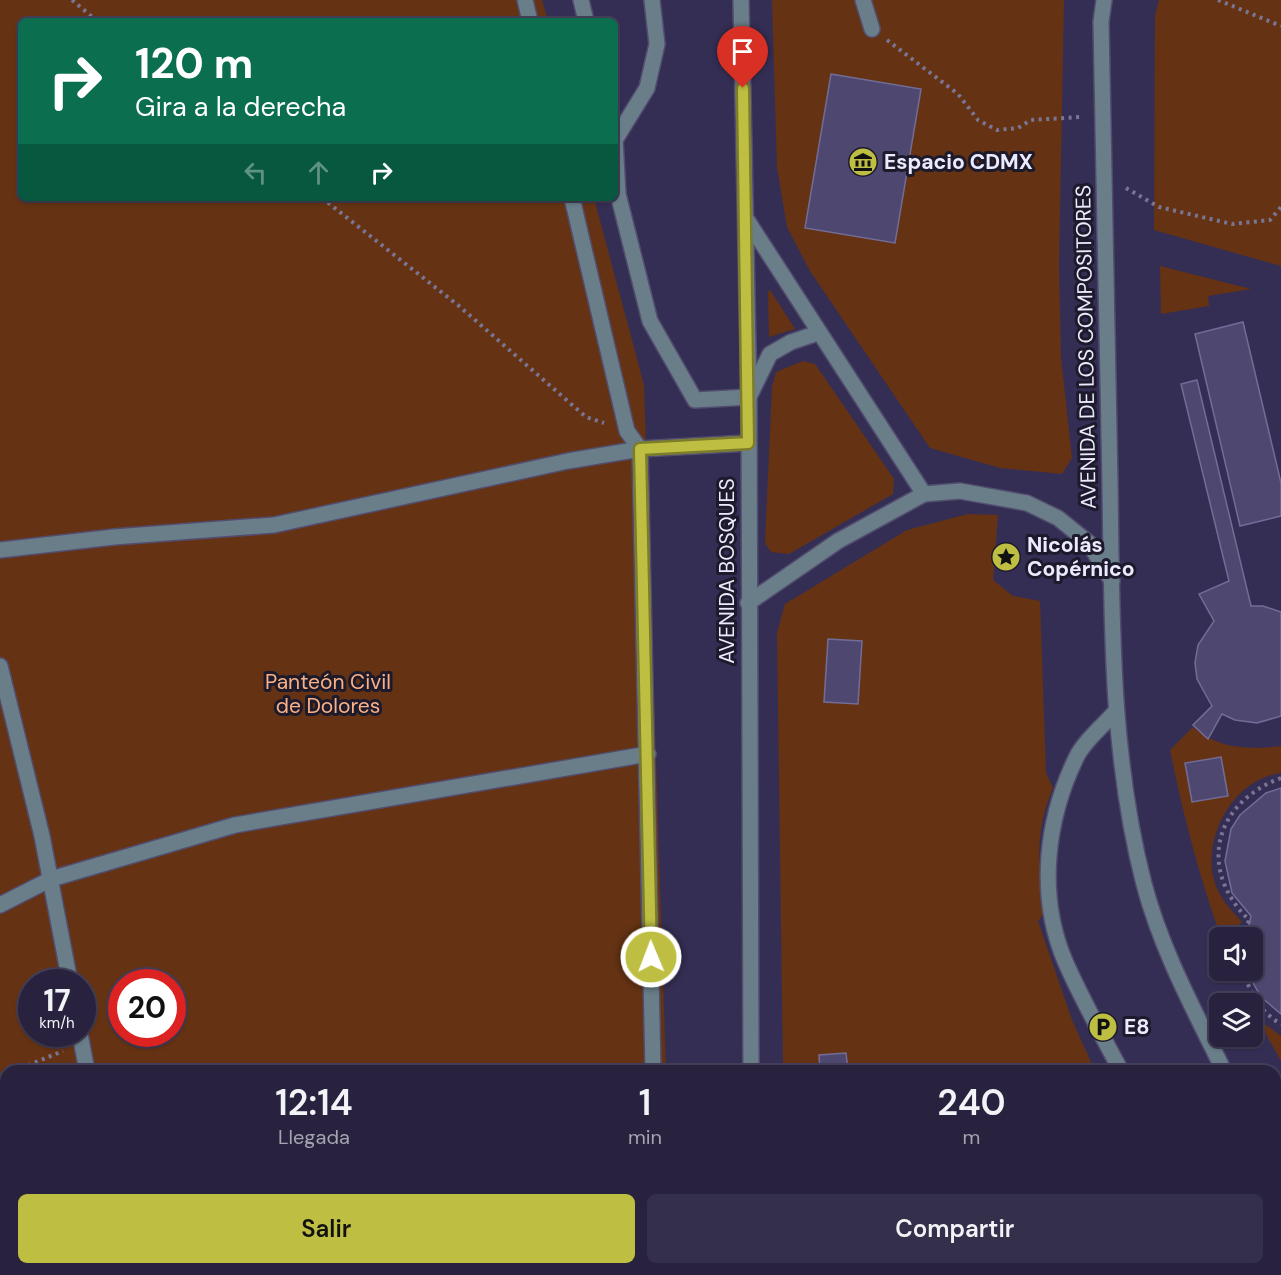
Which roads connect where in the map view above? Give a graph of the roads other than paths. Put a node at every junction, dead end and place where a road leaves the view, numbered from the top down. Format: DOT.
graph roads {
  1 [pos="525,0"];
  2 [pos="580,0"];
  3 [pos="652,0"];
  4 [pos="741,0"];
  5 [pos="863,0"];
  6 [pos="1104,0"];
  7 [pos="529,18"];
  8 [pos="585,18"];
  9 [pos="872,29"];
  10 [pos="618,135"];
  11 [pos="618,194"];
  12 [pos="573,201"];
  13 [pos="747,220"];
  14 [pos="818,333"];
  15 [pos="749,397"];
  16 [pos="748,443"];
  17 [pos="640,449"];
  18 [pos="924,494"];
  19 [pos="0,550"];
  20 [pos="1112,580"];
  21 [pos="748,603"];
  22 [pos="0,666"];
  23 [pos="1116,711"];
  24 [pos="648,754"];
  25 [pos="51,879"];
  26 [pos="0,904"];
  27 [pos="68,969"];
  28 [pos="82,1047"];
  29 [pos="86,1065"];
  30 [pos="653,1065"];
  31 [pos="751,1065"];
  32 [pos="1118,1065"];
  33 [pos="1221,1065"];
  1 -- 7 [label="street"];
  2 -- 8 [label="street"];
  3 -- 10 [label="street"];
  4 -- 13 [label="street, AVENIDA BOSQUES"];
  5 -- 9 [label="street"];
  6 -- 20 [label="street, AVENIDA DE LOS COMPOSITORES"];
  11 -- 15 [label="street"];
  12 -- 17 [label="street"];
  13 -- 14 [label="street"];
  13 -- 15 [label="street, AVENIDA BOSQUES"];
  14 -- 15 [label="street"];
  14 -- 18 [label="street"];
  15 -- 16 [label="street, AVENIDA BOSQUES"];
  16 -- 17 [label="street"];
  16 -- 21 [label="street, AVENIDA BOSQUES"];
  17 -- 19 [label="street"];
  17 -- 24 [label="street"];
  18 -- 20 [label="street"];
  18 -- 21 [label="street"];
  20 -- 23 [label="street, AVENIDA DE LOS COMPOSITORES"];
  21 -- 31 [label="street, AVENIDA BOSQUES"];
  22 -- 25 [label="street"];
  23 -- 32 [label="street"];
  23 -- 33 [label="street, AVENIDA DE LOS COMPOSITORES"];
  24 -- 25 [label="street"];
  24 -- 30 [label="street"];
  25 -- 26 [label="street"];
  25 -- 27 [label="street"];
  28 -- 29 [label="street"];
}
